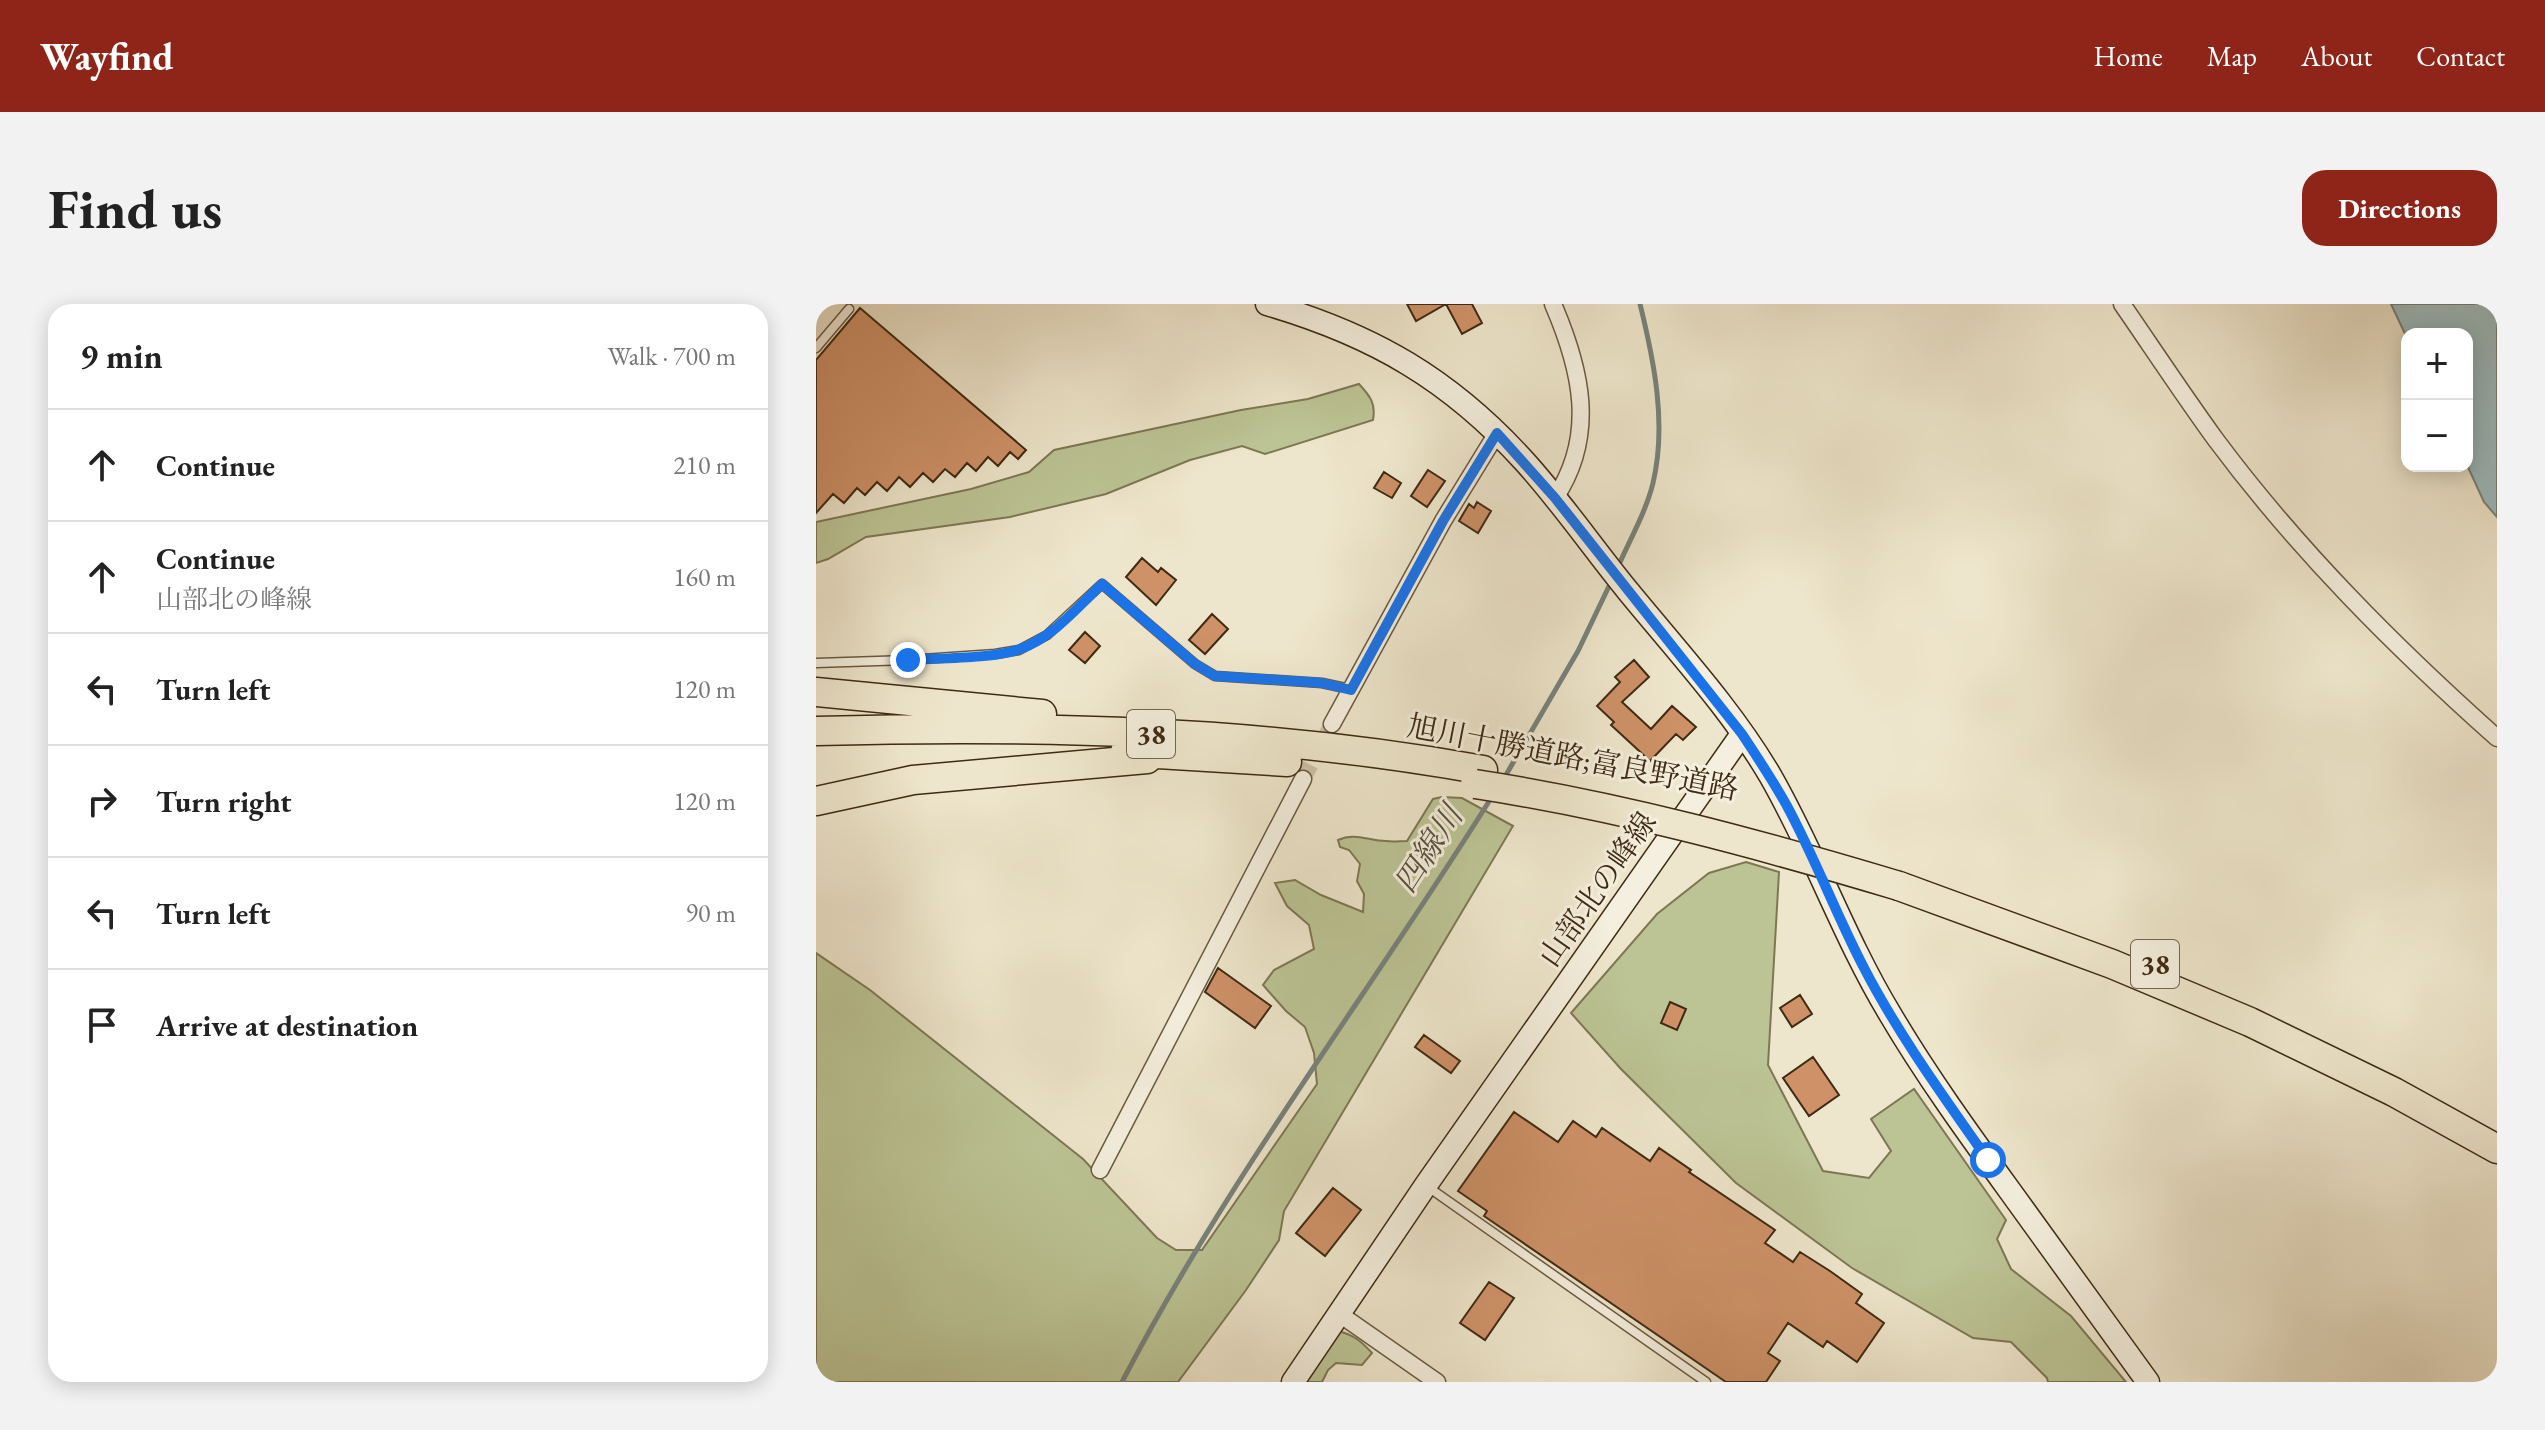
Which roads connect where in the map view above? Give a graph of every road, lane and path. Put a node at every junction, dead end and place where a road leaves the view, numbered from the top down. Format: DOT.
graph roads {
  1 [pos="1267,304"];
  2 [pos="1553,304"];
  3 [pos="2122,304"];
  4 [pos="849,309"];
  5 [pos="816,348"];
  6 [pos="1497,433"];
  7 [pos="1555,498"];
  8 [pos="816,663"];
  9 [pos="1351,690"];
  10 [pos="816,692"];
  11 [pos="1332,724"];
  12 [pos="816,731"];
  13 [pos="1742,734"];
  14 [pos="2497,738"];
  15 [pos="1193,746"];
  16 [pos="816,749"];
  17 [pos="1303,779"];
  18 [pos="816,801"];
  19 [pos="2479,1124"];
  20 [pos="2497,1149"];
  21 [pos="1100,1170"];
  22 [pos="1426,1185"];
  23 [pos="1338,1313"];
  24 [pos="1293,1382"];
  25 [pos="1437,1382"];
  26 [pos="1706,1382"];
  27 [pos="2148,1382"];
  1 -- 6 [label="main road"];
  2 -- 7 [label="street"];
  3 -- 14 [label="street"];
  4 -- 5 [label="lane"];
  6 -- 7 [label="main road"];
  6 -- 9 [label="street"];
  7 -- 13 [label="main road"];
  8 -- 9 [label="lane"];
  9 -- 11 [label="street"];
  10 -- 15 [label="highway"];
  12 -- 15 [label="highway, 旭川十勝道路;富良野道路 / 38"];
  13 -- 22 [label="main road, 山部北の峰線"];
  13 -- 27 [label="main road"];
  15 -- 16 [label="highway, 旭川十勝道路;富良野道路 / 38"];
  15 -- 18 [label="highway, 38"];
  15 -- 19 [label="highway, 旭川十勝道路;富良野道路 / 38"];
  17 -- 21 [label="street"];
  19 -- 20 [label="highway, 旭川十勝道路;富良野道路 / 38"];
  22 -- 23 [label="main road, 山部北の峰線"];
  22 -- 26 [label="lane"];
  23 -- 24 [label="main road, 山部北の峰線"];
  23 -- 25 [label="street"];
}
